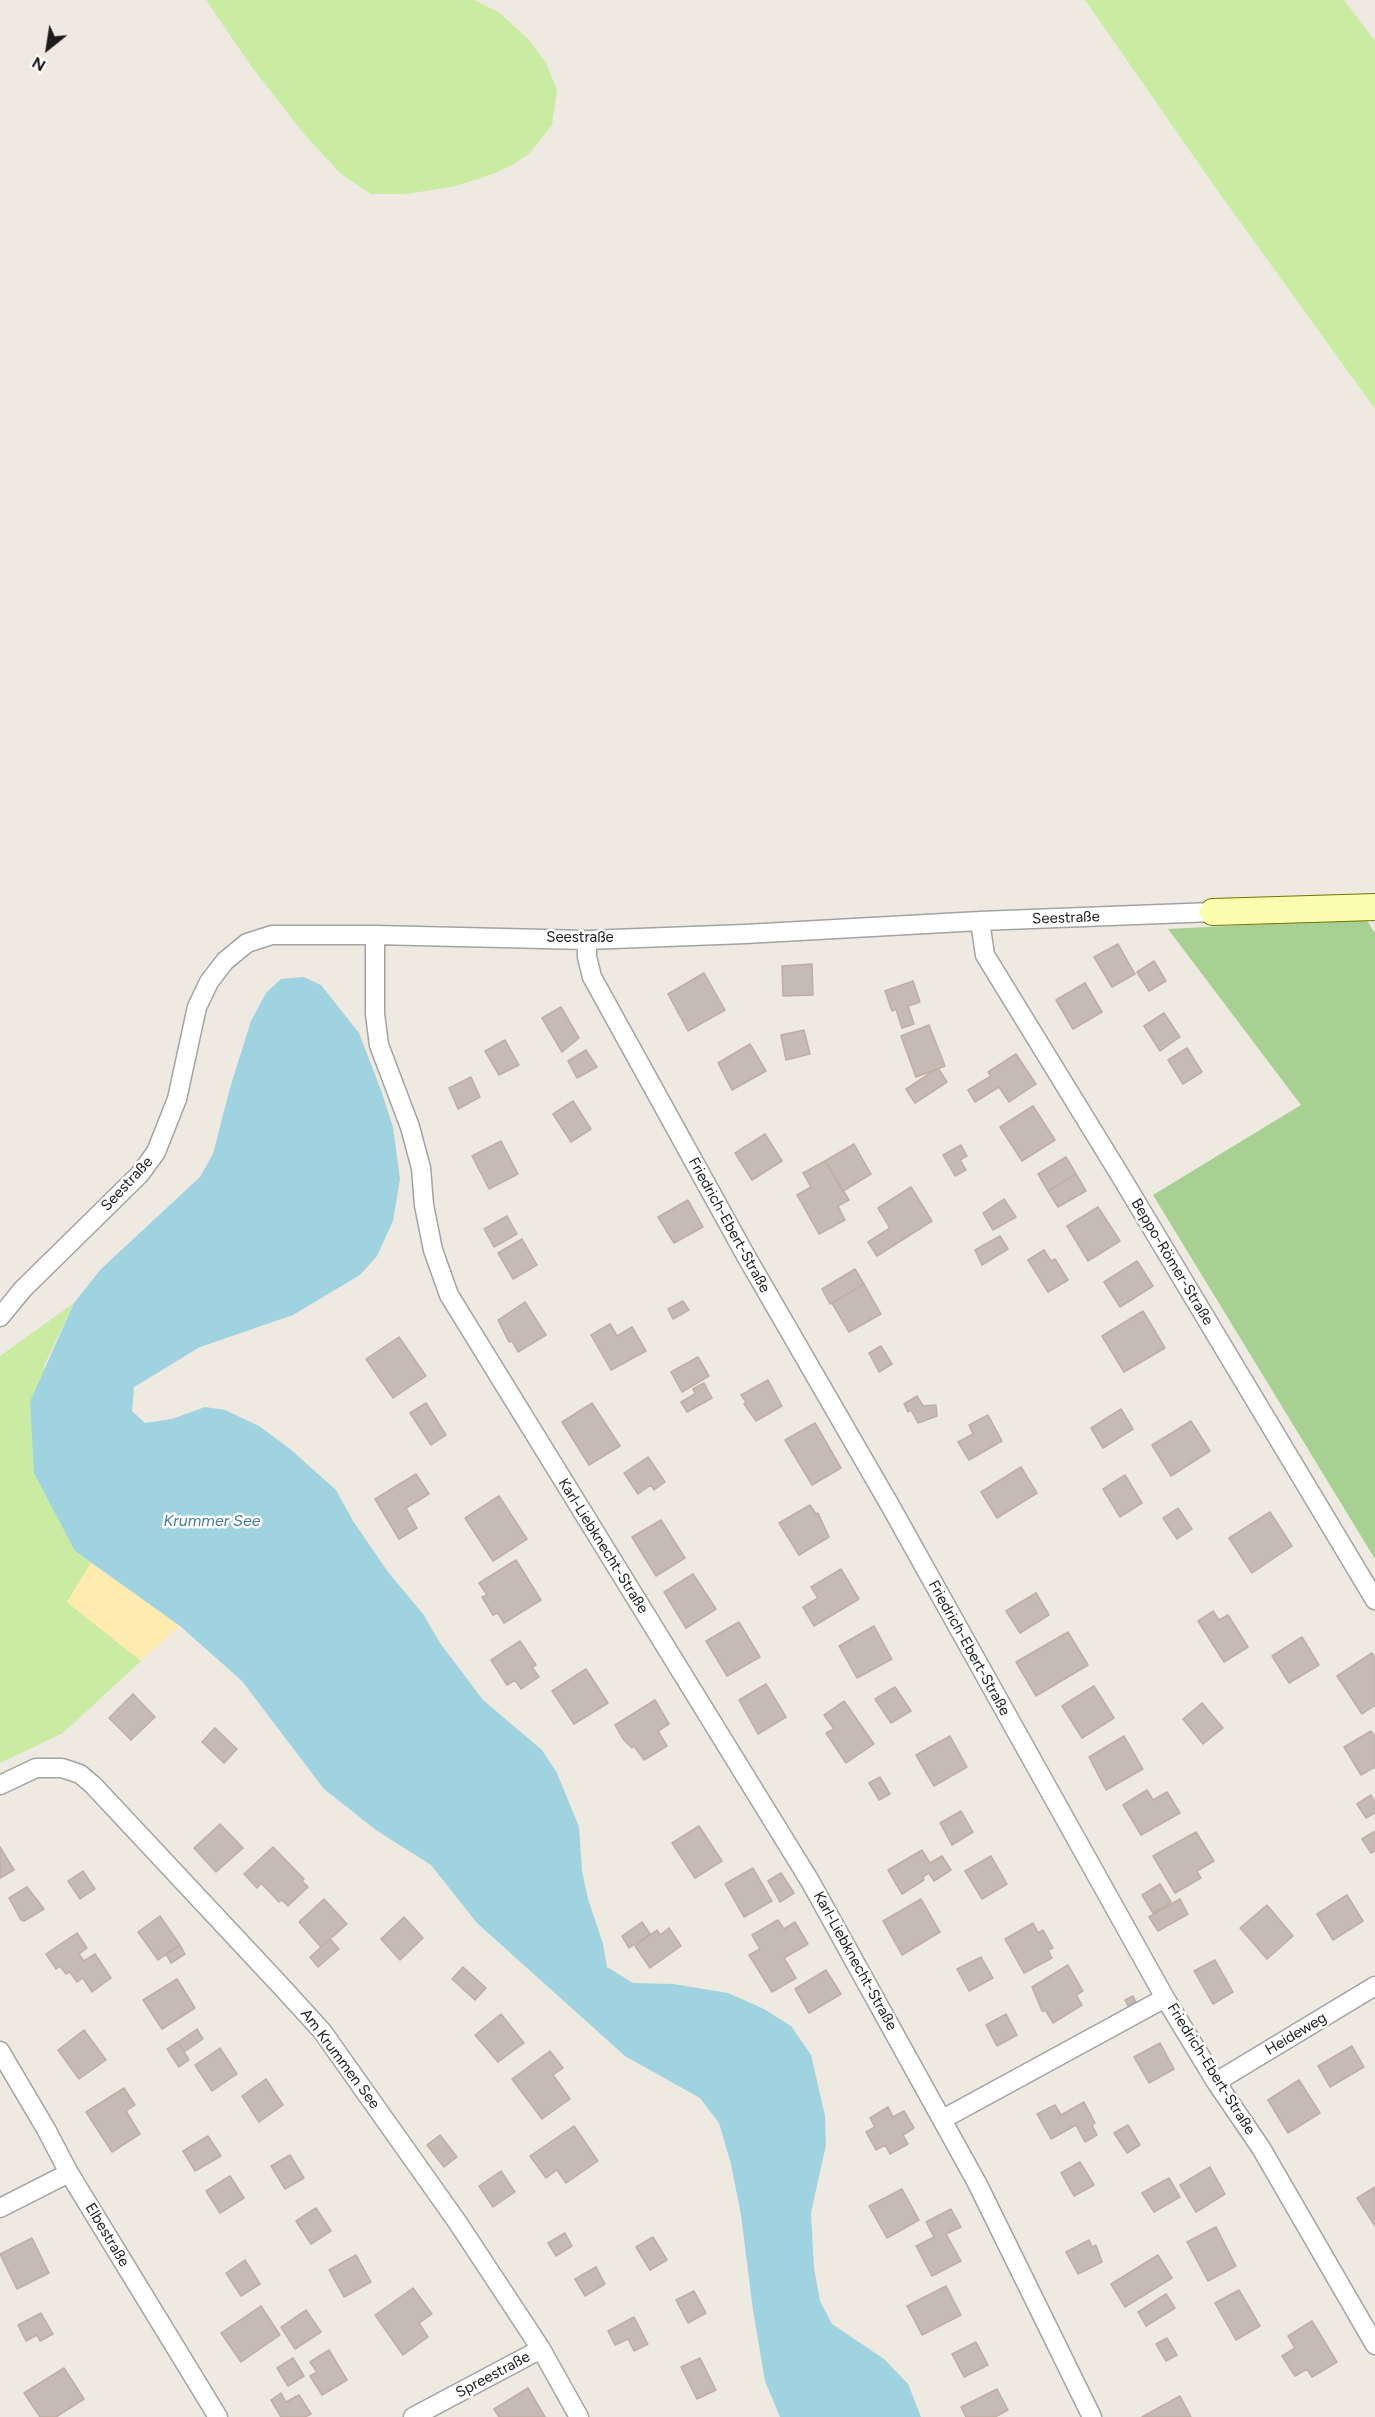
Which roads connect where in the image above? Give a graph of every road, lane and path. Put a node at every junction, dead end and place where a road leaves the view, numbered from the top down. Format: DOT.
graph roads {
  1 [pos="1375,907"];
  2 [pos="1213,912"];
  3 [pos="980,921"];
  4 [pos="375,935"];
  5 [pos="587,939"];
  6 [pos="0,1317"];
  7 [pos="1375,1600"];
  8 [pos="0,1785"];
  9 [pos="1375,1986"];
  10 [pos="1165,1998"];
  11 [pos="0,2051"];
  12 [pos="1216,2082"];
  13 [pos="943,2119"];
  14 [pos="69,2173"];
  15 [pos="0,2208"];
  16 [pos="1375,2345"];
  17 [pos="541,2349"];
  18 [pos="218,2417"];
  19 [pos="413,2417"];
  20 [pos="579,2417"];
  21 [pos="1092,2417"];
  1 -- 2 [label="street, Seestraße"];
  2 -- 3 [label="street, Seestraße"];
  3 -- 5 [label="street, Seestraße"];
  3 -- 7 [label="street, Beppo-Römer-Straße"];
  4 -- 5 [label="street, Seestraße"];
  4 -- 6 [label="street, Seestraße"];
  4 -- 13 [label="street, Karl-Liebknecht-Straße"];
  5 -- 10 [label="street, Friedrich-Ebert-Straße"];
  8 -- 17 [label="street, Am Krummen See"];
  9 -- 12 [label="street, Heideweg"];
  10 -- 12 [label="street, Friedrich-Ebert-Straße"];
  10 -- 13 [label="street"];
  11 -- 14 [label="street, Elbestraße"];
  12 -- 16 [label="street, Friedrich-Ebert-Straße"];
  13 -- 21 [label="street, Karl-Liebknecht-Straße"];
  14 -- 15 [label="street"];
  14 -- 18 [label="street, Elbestraße"];
  17 -- 19 [label="street, Spreestraße"];
  17 -- 20 [label="street, Am Krummen See"];
}
